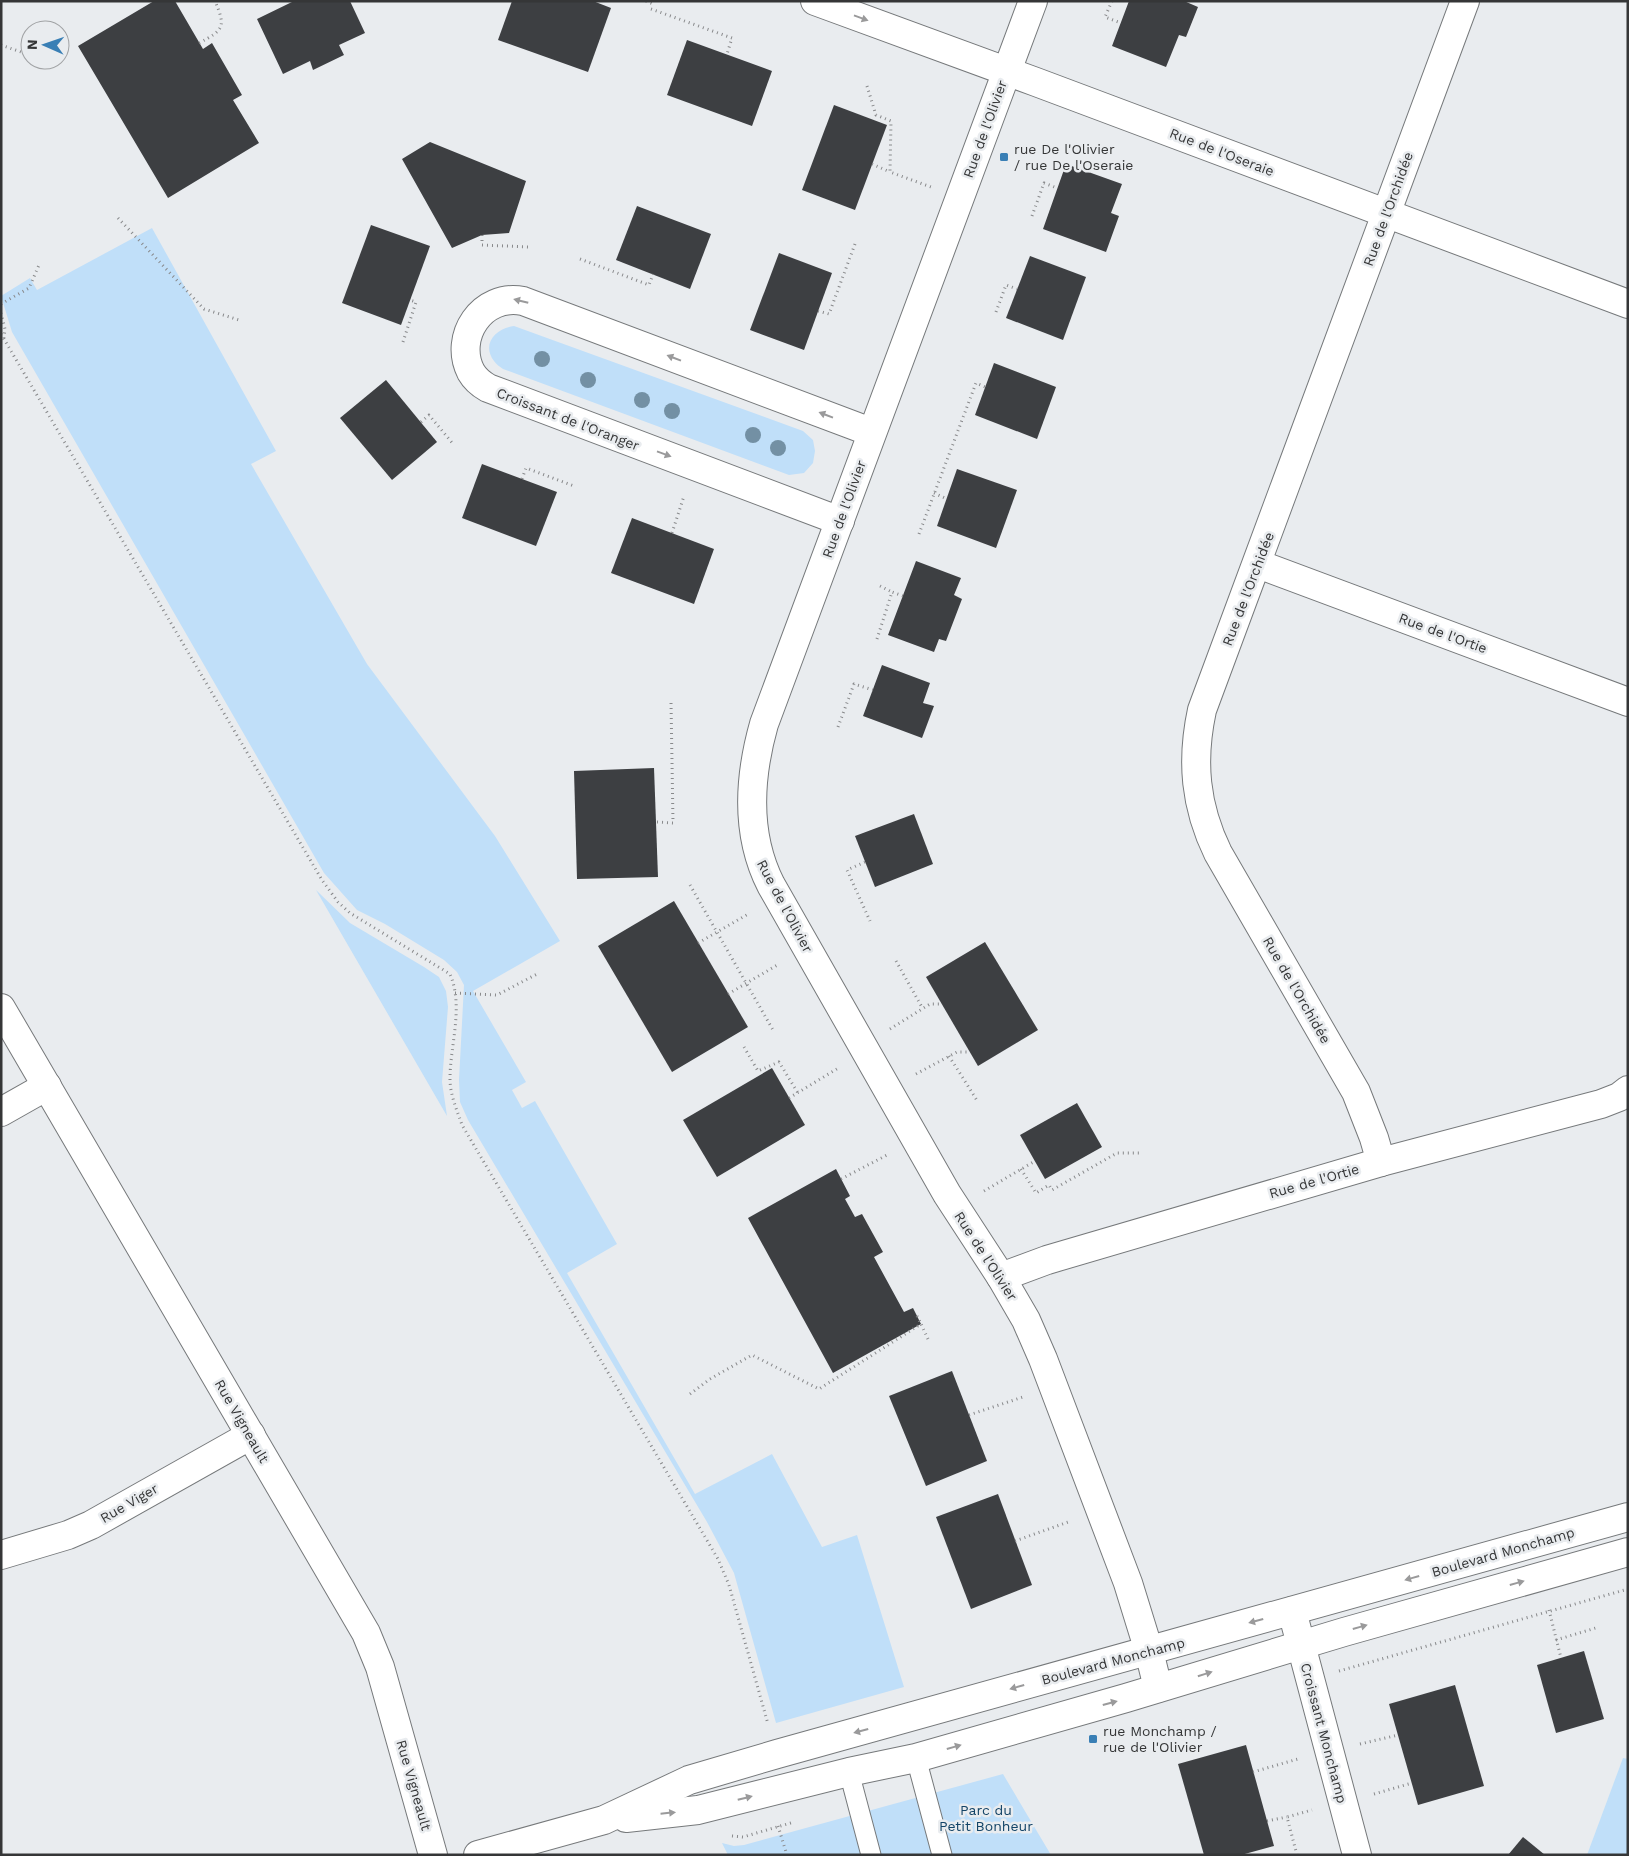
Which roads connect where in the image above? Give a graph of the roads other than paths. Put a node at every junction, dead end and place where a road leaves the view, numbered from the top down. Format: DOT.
graph roads {
  1 [pos="815,1"];
  2 [pos="1033,1"];
  3 [pos="1465,1"];
  4 [pos="1007,71"];
  5 [pos="1386,214"];
  6 [pos="1628,304"];
  7 [pos="871,432"];
  8 [pos="840,521"];
  9 [pos="1258,564"];
  10 [pos="1628,702"];
  11 [pos="1,1008"];
  12 [pos="47,1086"];
  13 [pos="1628,1090"];
  14 [pos="1,1112"];
  15 [pos="1381,1162"];
  16 [pos="1002,1277"];
  17 [pos="251,1435"];
  18 [pos="1628,1517"];
  19 [pos="1628,1552"];
  20 [pos="1,1555"];
  21 [pos="1292,1611"];
  22 [pos="1301,1645"];
  23 [pos="1149,1651"];
  24 [pos="1158,1688"];
  25 [pos="916,1758"];
  26 [pos="849,1772"];
  27 [pos="604,1820"];
  28 [pos="433,1855"];
  29 [pos="478,1855"];
  30 [pos="871,1855"];
  31 [pos="942,1855"];
  32 [pos="1357,1855"];
  1 -- 4 [label="street, Rue de l'Oseraie, one-way"];
  2 -- 4 [label="street, Rue de l'Olivier"];
  3 -- 5 [label="street, Rue de l'Orchidée"];
  4 -- 5 [label="street, Rue de l'Oseraie"];
  4 -- 7 [label="street, Rue de l'Olivier"];
  5 -- 6 [label="street, Rue de l'Oseraie"];
  5 -- 9 [label="street, Rue de l'Orchidée"];
  7 -- 8 [label="street, Rue de l'Olivier"];
  7 -- 8 [label="street, Croissant de l'Oranger, one-way"];
  8 -- 16 [label="street, Rue de l'Olivier"];
  9 -- 10 [label="street, Rue de l'Ortie"];
  9 -- 15 [label="street, Rue de l'Orchidée"];
  11 -- 12 [label="street, Rue Vigneault"];
  12 -- 14 [label="street"];
  12 -- 17 [label="street, Rue Vigneault"];
  13 -- 15 [label="street, Rue de l'Ortie"];
  15 -- 16 [label="street, Rue de l'Ortie"];
  16 -- 23 [label="street, Rue de l'Olivier"];
  17 -- 20 [label="street, Rue Viger"];
  17 -- 28 [label="street, Rue Vigneault"];
  18 -- 21 [label="street, Boulevard Monchamp, one-way"];
  22 -- 19 [label="street, Boulevard Monchamp, one-way"];
  21 -- 22 [label="street, Croissant Monchamp"];
  21 -- 23 [label="street, Boulevard Monchamp, one-way"];
  24 -- 22 [label="street, Boulevard Monchamp, one-way"];
  22 -- 32 [label="street, Croissant Monchamp"];
  23 -- 24 [label="street, Rue de l'Olivier"];
  23 -- 27 [label="street, Boulevard Monchamp, one-way"];
  25 -- 24 [label="street, Boulevard Monchamp, one-way"];
  25 -- 26 [label="street, Boulevard Monchamp"];
  25 -- 31 [label="lane"];
  27 -- 26 [label="street, Boulevard Monchamp, one-way"];
  26 -- 30 [label="lane"];
  27 -- 29 [label="street, Boulevard Monchamp"];
}
